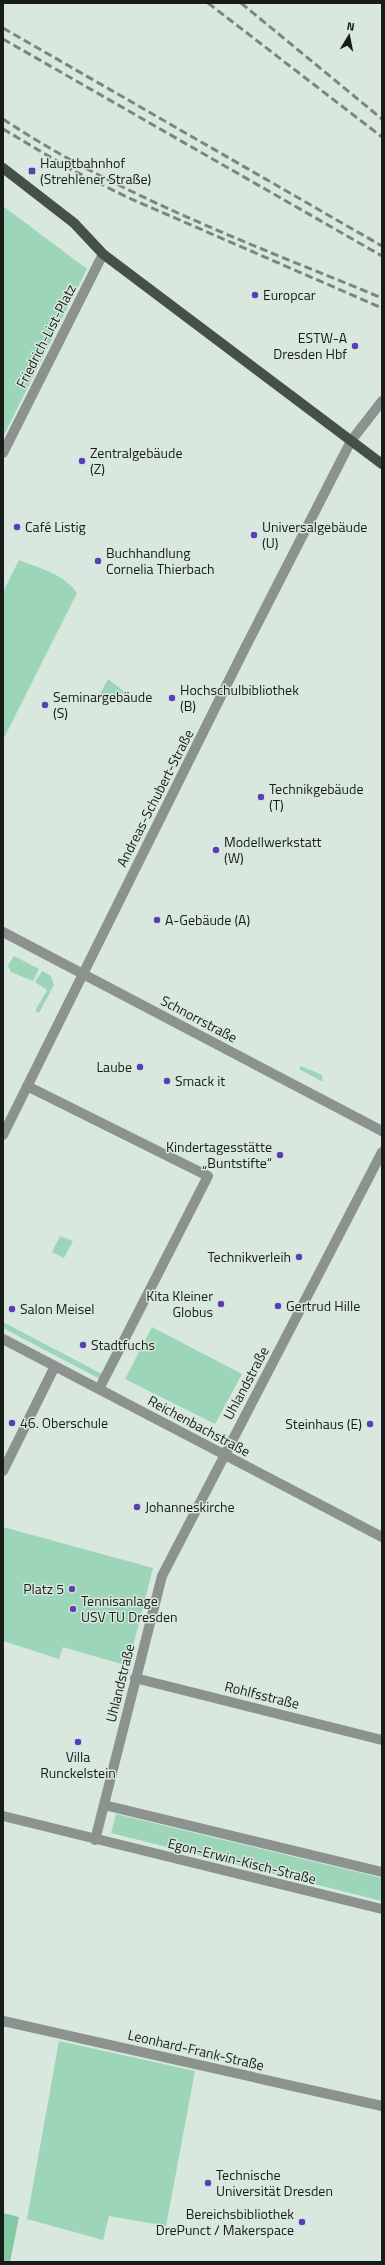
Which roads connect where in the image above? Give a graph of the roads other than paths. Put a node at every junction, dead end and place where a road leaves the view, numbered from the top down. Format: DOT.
graph roads {
  1 [pos="3,168"];
  2 [pos="103,254"];
  3 [pos="382,401"];
  4 [pos="352,441"];
  5 [pos="3,453"];
  6 [pos="382,464"];
  7 [pos="3,932"];
  8 [pos="82,973"];
  9 [pos="27,1086"];
  10 [pos="382,1131"];
  11 [pos="3,1135"];
  12 [pos="382,1152"];
  13 [pos="3,1339"];
  14 [pos="55,1366"];
  15 [pos="99,1389"];
  16 [pos="224,1454"];
  17 [pos="3,1471"];
  18 [pos="382,1537"];
  19 [pos="135,1678"];
  20 [pos="382,1740"];
  21 [pos="104,1805"];
  22 [pos="3,1816"];
  23 [pos="95,1840"];
  24 [pos="382,1872"];
  25 [pos="382,1910"];
  26 [pos="3,2022"];
  27 [pos="382,2106"];
  1 -- 2 [label="main road"];
  2 -- 4 [label="main road"];
  2 -- 5 [label="street, Friedrich-List-Platz"];
  3 -- 4 [label="street, Andreas-Schubert-Straße"];
  4 -- 6 [label="main road"];
  4 -- 8 [label="street, Andreas-Schubert-Straße"];
  7 -- 8 [label="street, Schnorrstraße"];
  8 -- 9 [label="street, Andreas-Schubert-Straße"];
  8 -- 10 [label="street, Schnorrstraße"];
  9 -- 11 [label="street, Andreas-Schubert-Straße"];
  9 -- 15 [label="street"];
  12 -- 16 [label="street, Uhlandstraße"];
  13 -- 14 [label="street, Reichenbachstraße"];
  14 -- 15 [label="street, Reichenbachstraße"];
  14 -- 17 [label="street"];
  15 -- 16 [label="street, Reichenbachstraße"];
  16 -- 18 [label="street, Reichenbachstraße"];
  16 -- 19 [label="street, Uhlandstraße"];
  19 -- 20 [label="street, Rohlfsstraße"];
  19 -- 21 [label="street, Uhlandstraße"];
  21 -- 23 [label="street, Uhlandstraße"];
  21 -- 24 [label="street, Egon-Erwin-Kisch-Straße"];
  22 -- 23 [label="street, Egon-Erwin-Kisch-Straße"];
  23 -- 25 [label="street, Egon-Erwin-Kisch-Straße"];
  26 -- 27 [label="street, Leonhard-Frank-Straße"];
}
